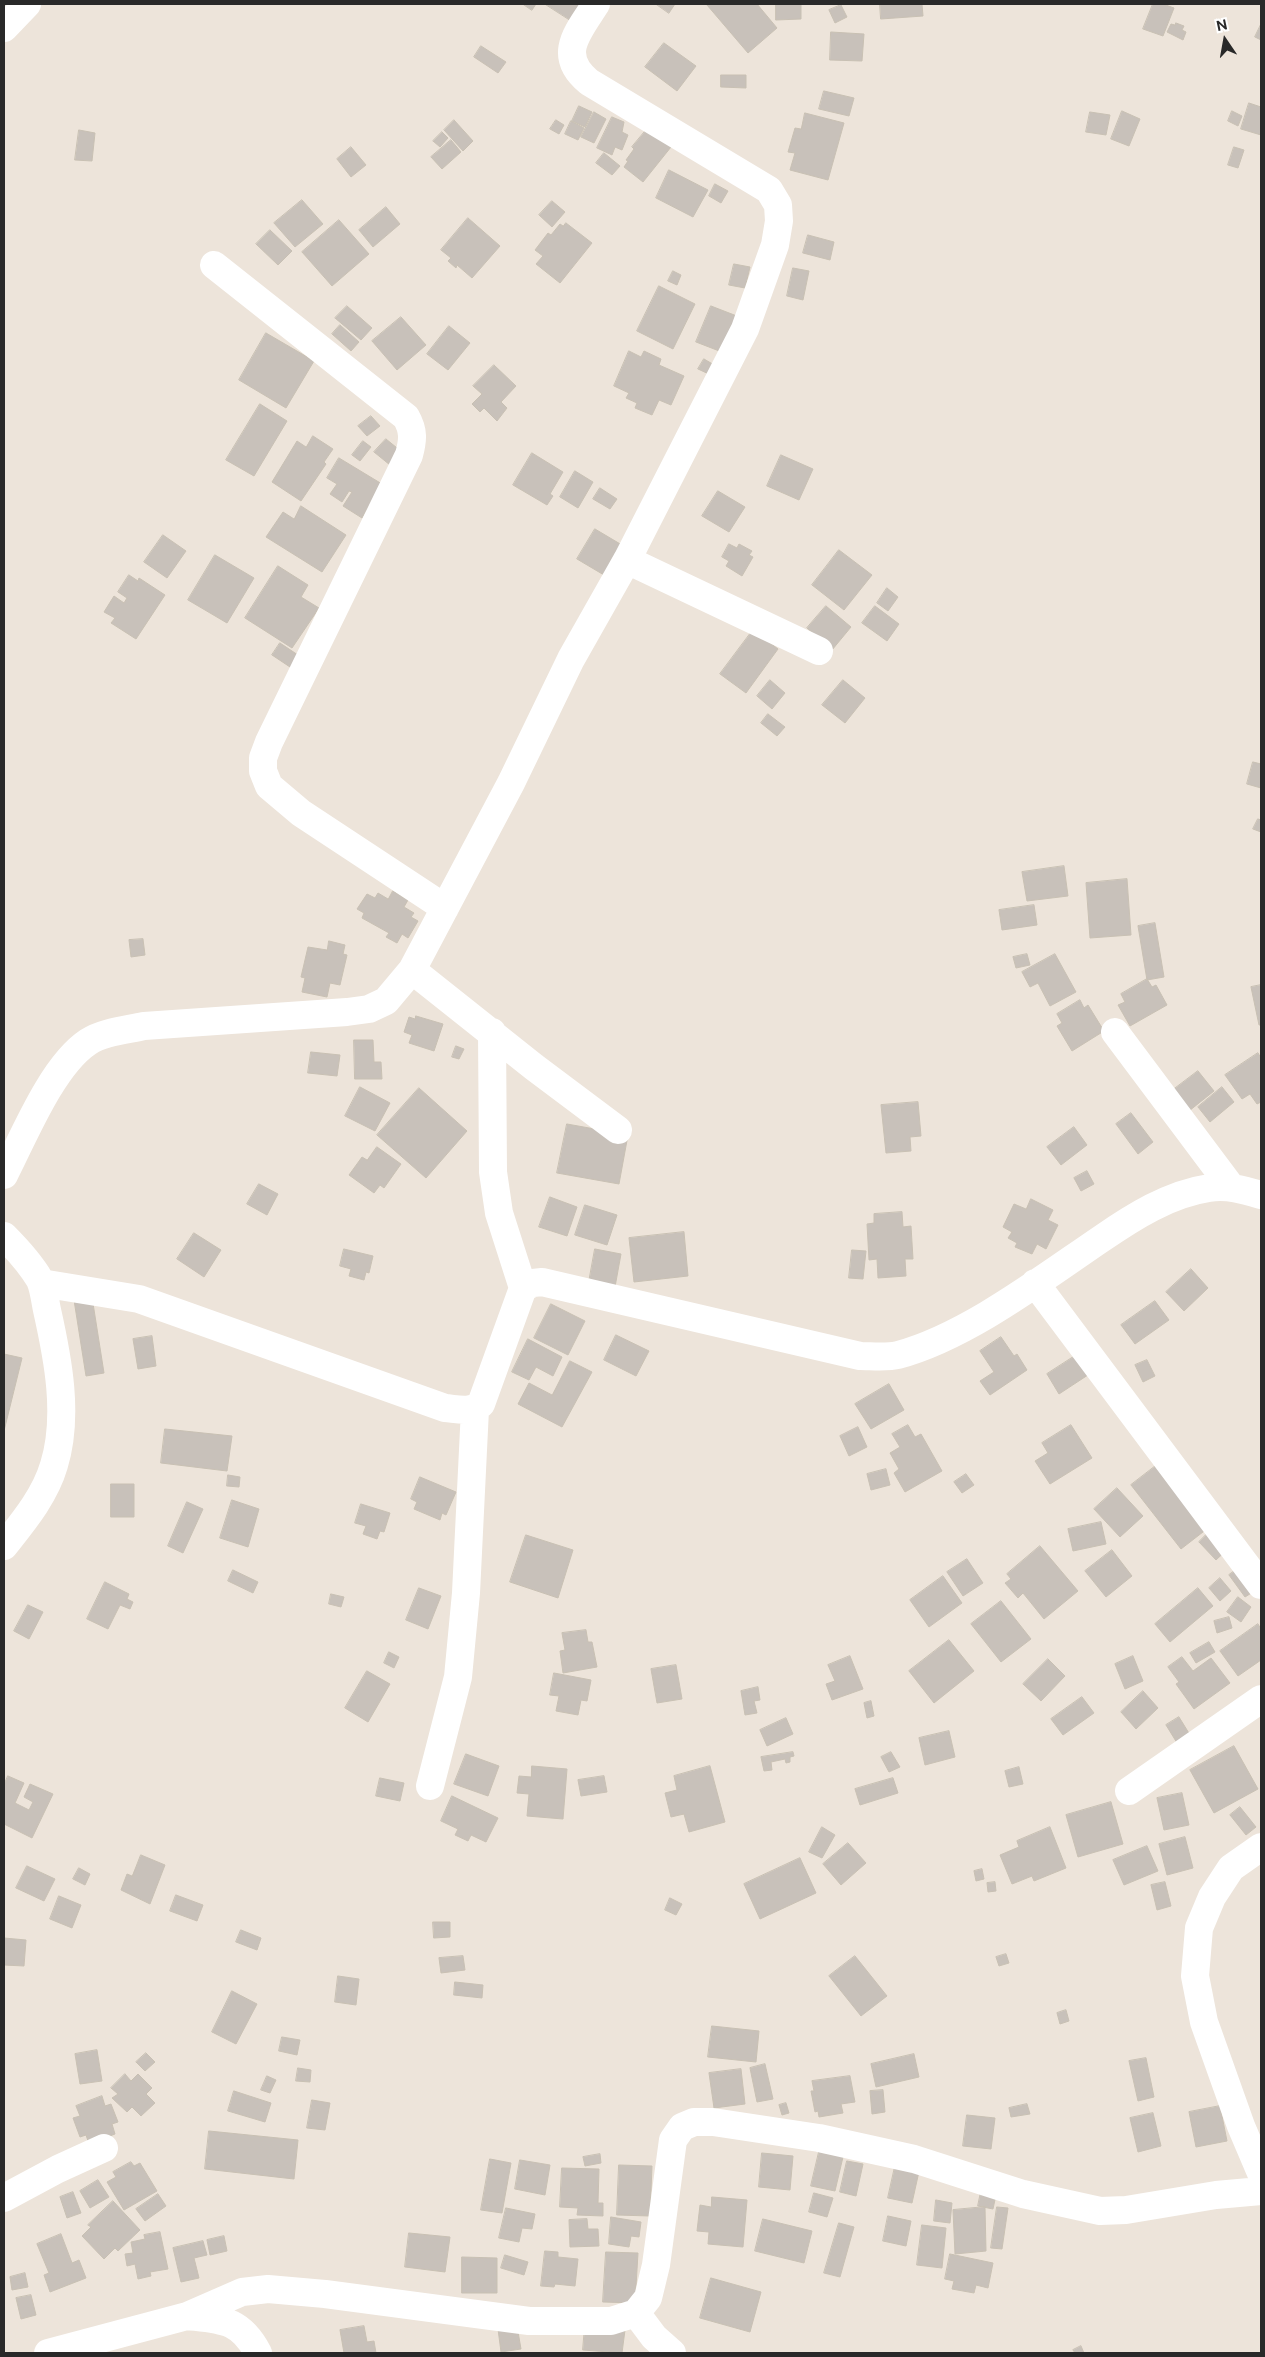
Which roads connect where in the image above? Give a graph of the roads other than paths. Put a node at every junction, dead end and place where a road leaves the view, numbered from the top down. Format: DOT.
graph roads {
  1 [pos="27,4"];
  2 [pos="596,4"];
  3 [pos="4,28"];
  4 [pos="214,265"];
  5 [pos="627,560"];
  6 [pos="818,651"];
  7 [pos="445,908"];
  8 [pos="412,970"];
  9 [pos="492,1032"];
  10 [pos="1115,1032"];
  11 [pos="618,1130"];
  12 [pos="4,1175"];
  13 [pos="1231,1187"];
  14 [pos="1261,1195"];
  15 [pos="4,1236"];
  16 [pos="41,1282"];
  17 [pos="1035,1284"];
  18 [pos="523,1288"];
  19 [pos="475,1408"];
  20 [pos="4,1546"];
  21 [pos="1261,1585"];
  22 [pos="1261,1699"];
  23 [pos="430,1786"];
  24 [pos="1129,1791"];
  25 [pos="1261,1847"];
  26 [pos="104,2148"];
  27 [pos="1261,2173"];
  28 [pos="1261,2191"];
  29 [pos="4,2198"];
  30 [pos="636,2313"];
  31 [pos="187,2316"];
  32 [pos="48,2353"];
  33 [pos="258,2353"];
  34 [pos="672,2353"];
  1 -- 3 [label="street"];
  2 -- 5 [label="street"];
  4 -- 7 [label="street"];
  5 -- 6 [label="street"];
  5 -- 7 [label="street"];
  7 -- 8 [label="street"];
  8 -- 9 [label="street"];
  8 -- 12 [label="street"];
  9 -- 11 [label="street"];
  9 -- 18 [label="street"];
  10 -- 13 [label="street"];
  13 -- 14 [label="street"];
  13 -- 17 [label="street"];
  15 -- 16 [label="street"];
  16 -- 19 [label="street"];
  16 -- 20 [label="street"];
  17 -- 18 [label="street"];
  17 -- 21 [label="street"];
  18 -- 19 [label="street"];
  19 -- 23 [label="street"];
  22 -- 24 [label="street"];
  25 -- 27 [label="street"];
  26 -- 29 [label="street"];
  28 -- 30 [label="street"];
  30 -- 31 [label="street"];
  30 -- 34 [label="street"];
  31 -- 32 [label="street"];
  31 -- 33 [label="street"];
}
